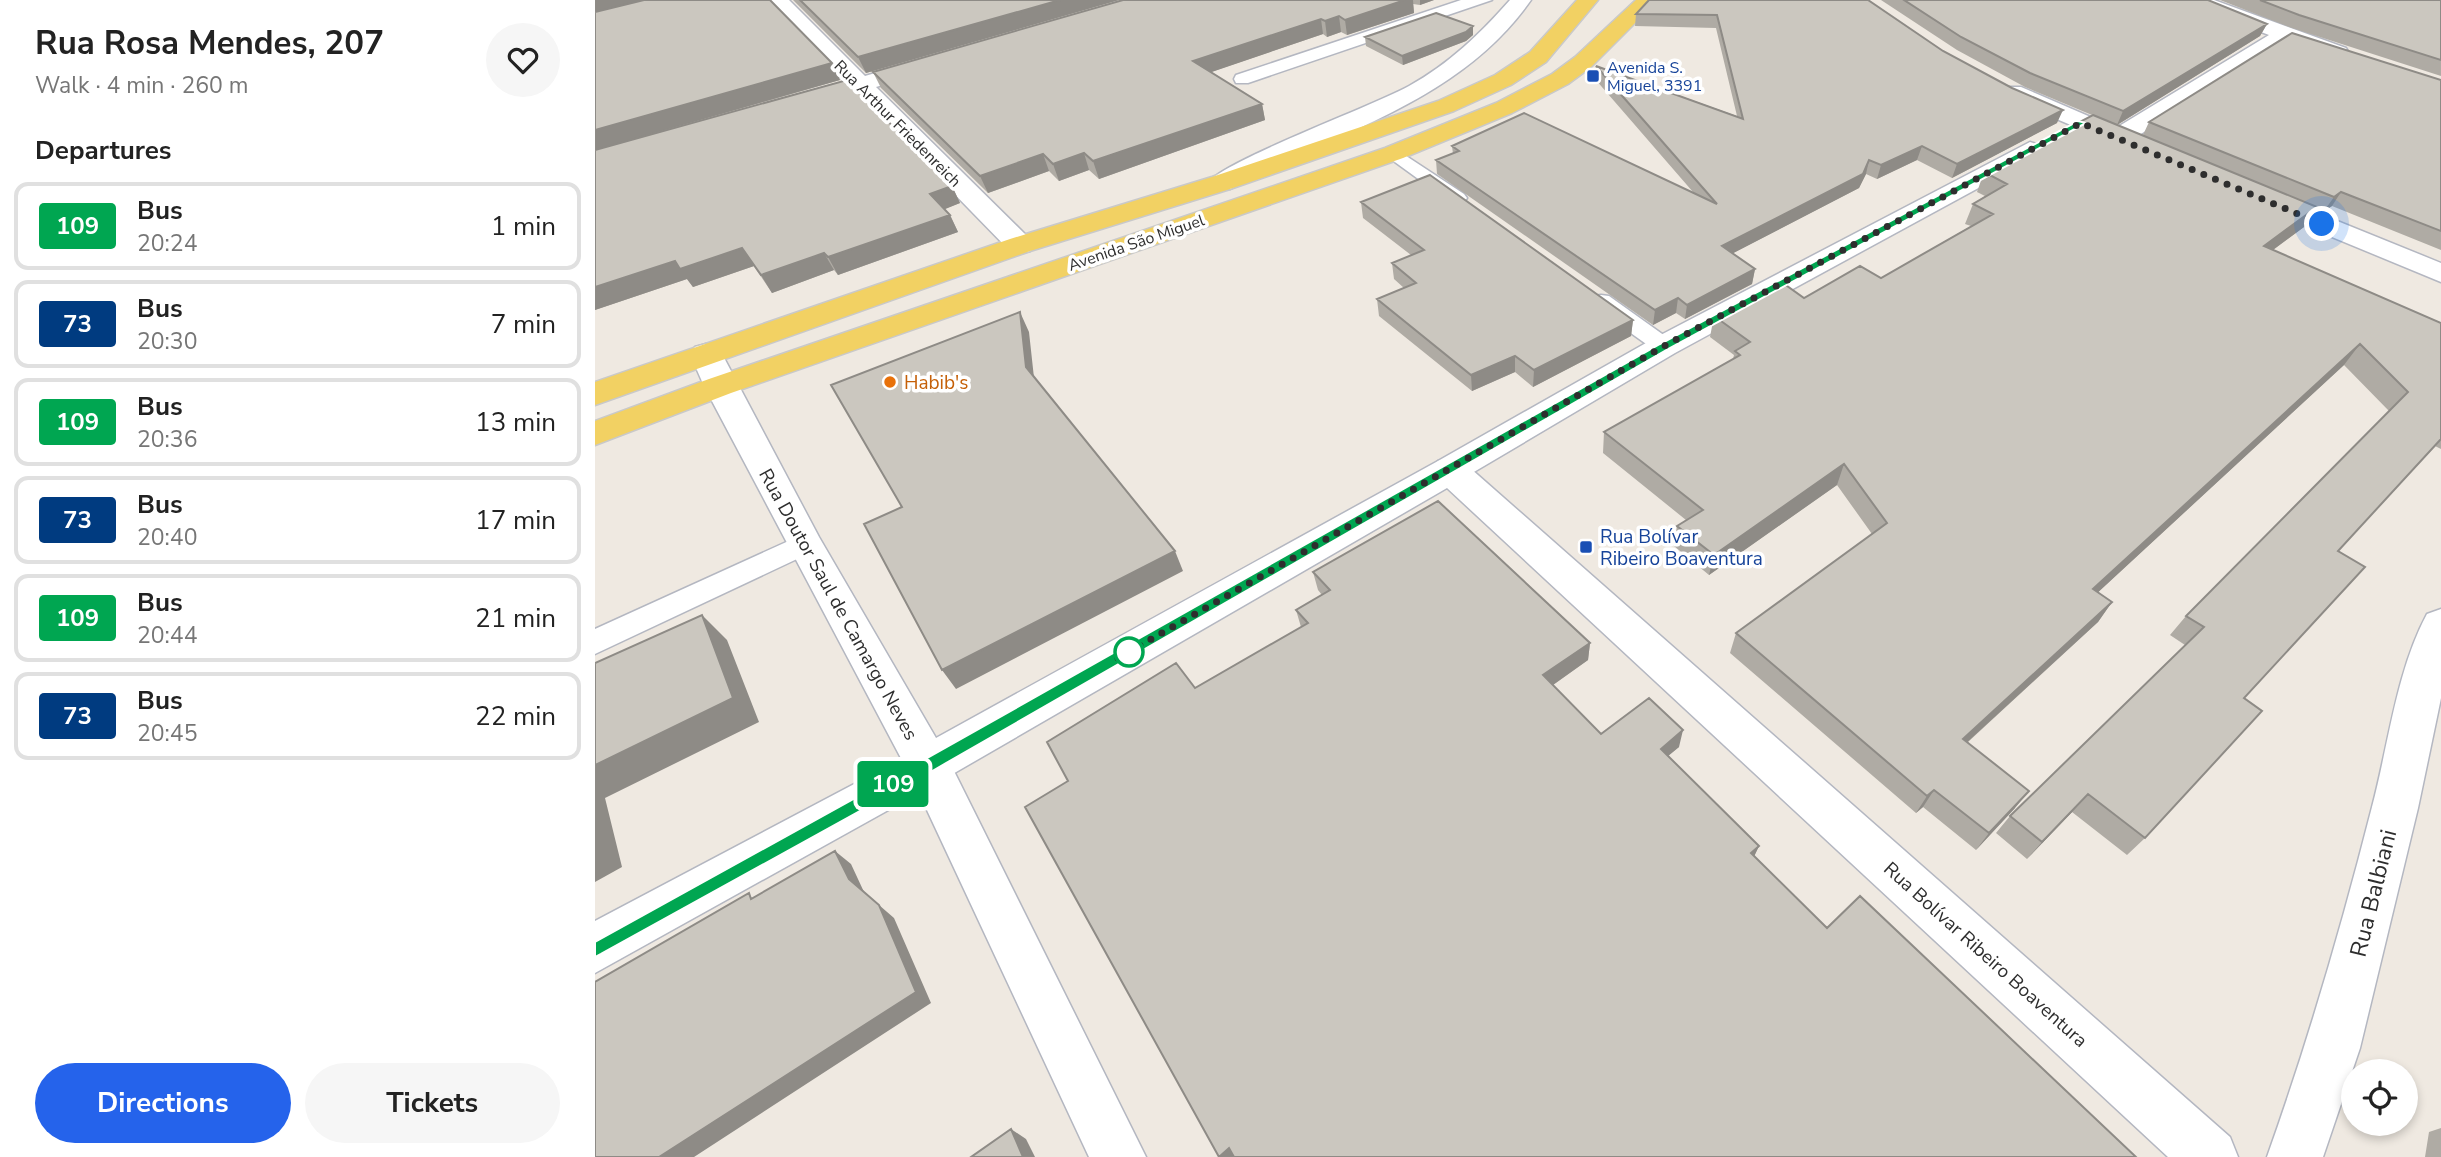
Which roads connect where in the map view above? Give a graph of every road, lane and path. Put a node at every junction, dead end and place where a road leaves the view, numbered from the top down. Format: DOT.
graph roads {
  1 [pos="777,0"];
  2 [pos="1485,0"];
  3 [pos="1521,0"];
  4 [pos="1588,0"];
  5 [pos="1648,0"];
  6 [pos="2195,0"];
  7 [pos="2283,35"];
  8 [pos="952,58"];
  9 [pos="2357,60"];
  10 [pos="1242,79"];
  11 [pos="1993,82"];
  12 [pos="859,85"];
  13 [pos="780,108"];
  14 [pos="2081,123"];
  15 [pos="2117,138"];
  16 [pos="1394,153"];
  17 [pos="2156,154"];
  18 [pos="1221,183"];
  19 [pos="2233,186"];
  20 [pos="1473,209"];
  21 [pos="1020,245"];
  22 [pos="2441,273"];
  23 [pos="1585,290"];
  24 [pos="1664,346"];
  25 [pos="713,370"];
  26 [pos="595,394"];
  27 [pos="595,434"];
  28 [pos="1450,470"];
  29 [pos="804,544"];
  30 [pos="2441,625"];
  31 [pos="595,642"];
  32 [pos="928,765"];
  33 [pos="595,948"];
  34 [pos="1118,1157"];
  35 [pos="2210,1157"];
  36 [pos="2295,1157"];
  1 -- 12 [label="street, Rua Arthur Friedenreich"];
  2 -- 10 [label="lane"];
  3 -- 18 [label="street, Avenida São Miguel"];
  4 -- 18 [label="main road, Avenida São Miguel"];
  5 -- 16 [label="main road, Avenida São Miguel"];
  6 -- 7 [label="street"];
  7 -- 9 [label="street"];
  7 -- 15 [label="street"];
  8 -- 12 [label="street"];
  11 -- 14 [label="street"];
  12 -- 13 [label="street"];
  12 -- 21 [label="street, Rua Arthur Friedenreich"];
  14 -- 15 [label="street"];
  14 -- 24 [label="street"];
  15 -- 17 [label="street"];
  16 -- 20 [label="lane"];
  16 -- 25 [label="main road, Avenida São Miguel"];
  18 -- 21 [label="main road, Avenida São Miguel"];
  19 -- 22 [label="street"];
  21 -- 25 [label="main road, Avenida São Miguel"];
  23 -- 24 [label="lane"];
  24 -- 28 [label="street"];
  25 -- 26 [label="main road, Avenida São Miguel"];
  25 -- 27 [label="main road, Avenida São Miguel"];
  25 -- 29 [label="street, Rua Doutor Saul de Camargo Neves"];
  28 -- 32 [label="street"];
  28 -- 35 [label="street, Rua Bolívar Ribeiro Boaventura"];
  29 -- 31 [label="lane"];
  29 -- 32 [label="street, Rua Doutor Saul de Camargo Neves"];
  30 -- 36 [label="street, Rua Balbiani"];
  32 -- 33 [label="street"];
  32 -- 34 [label="street, Rua Doutor Saul de Camargo Neves"];
}
